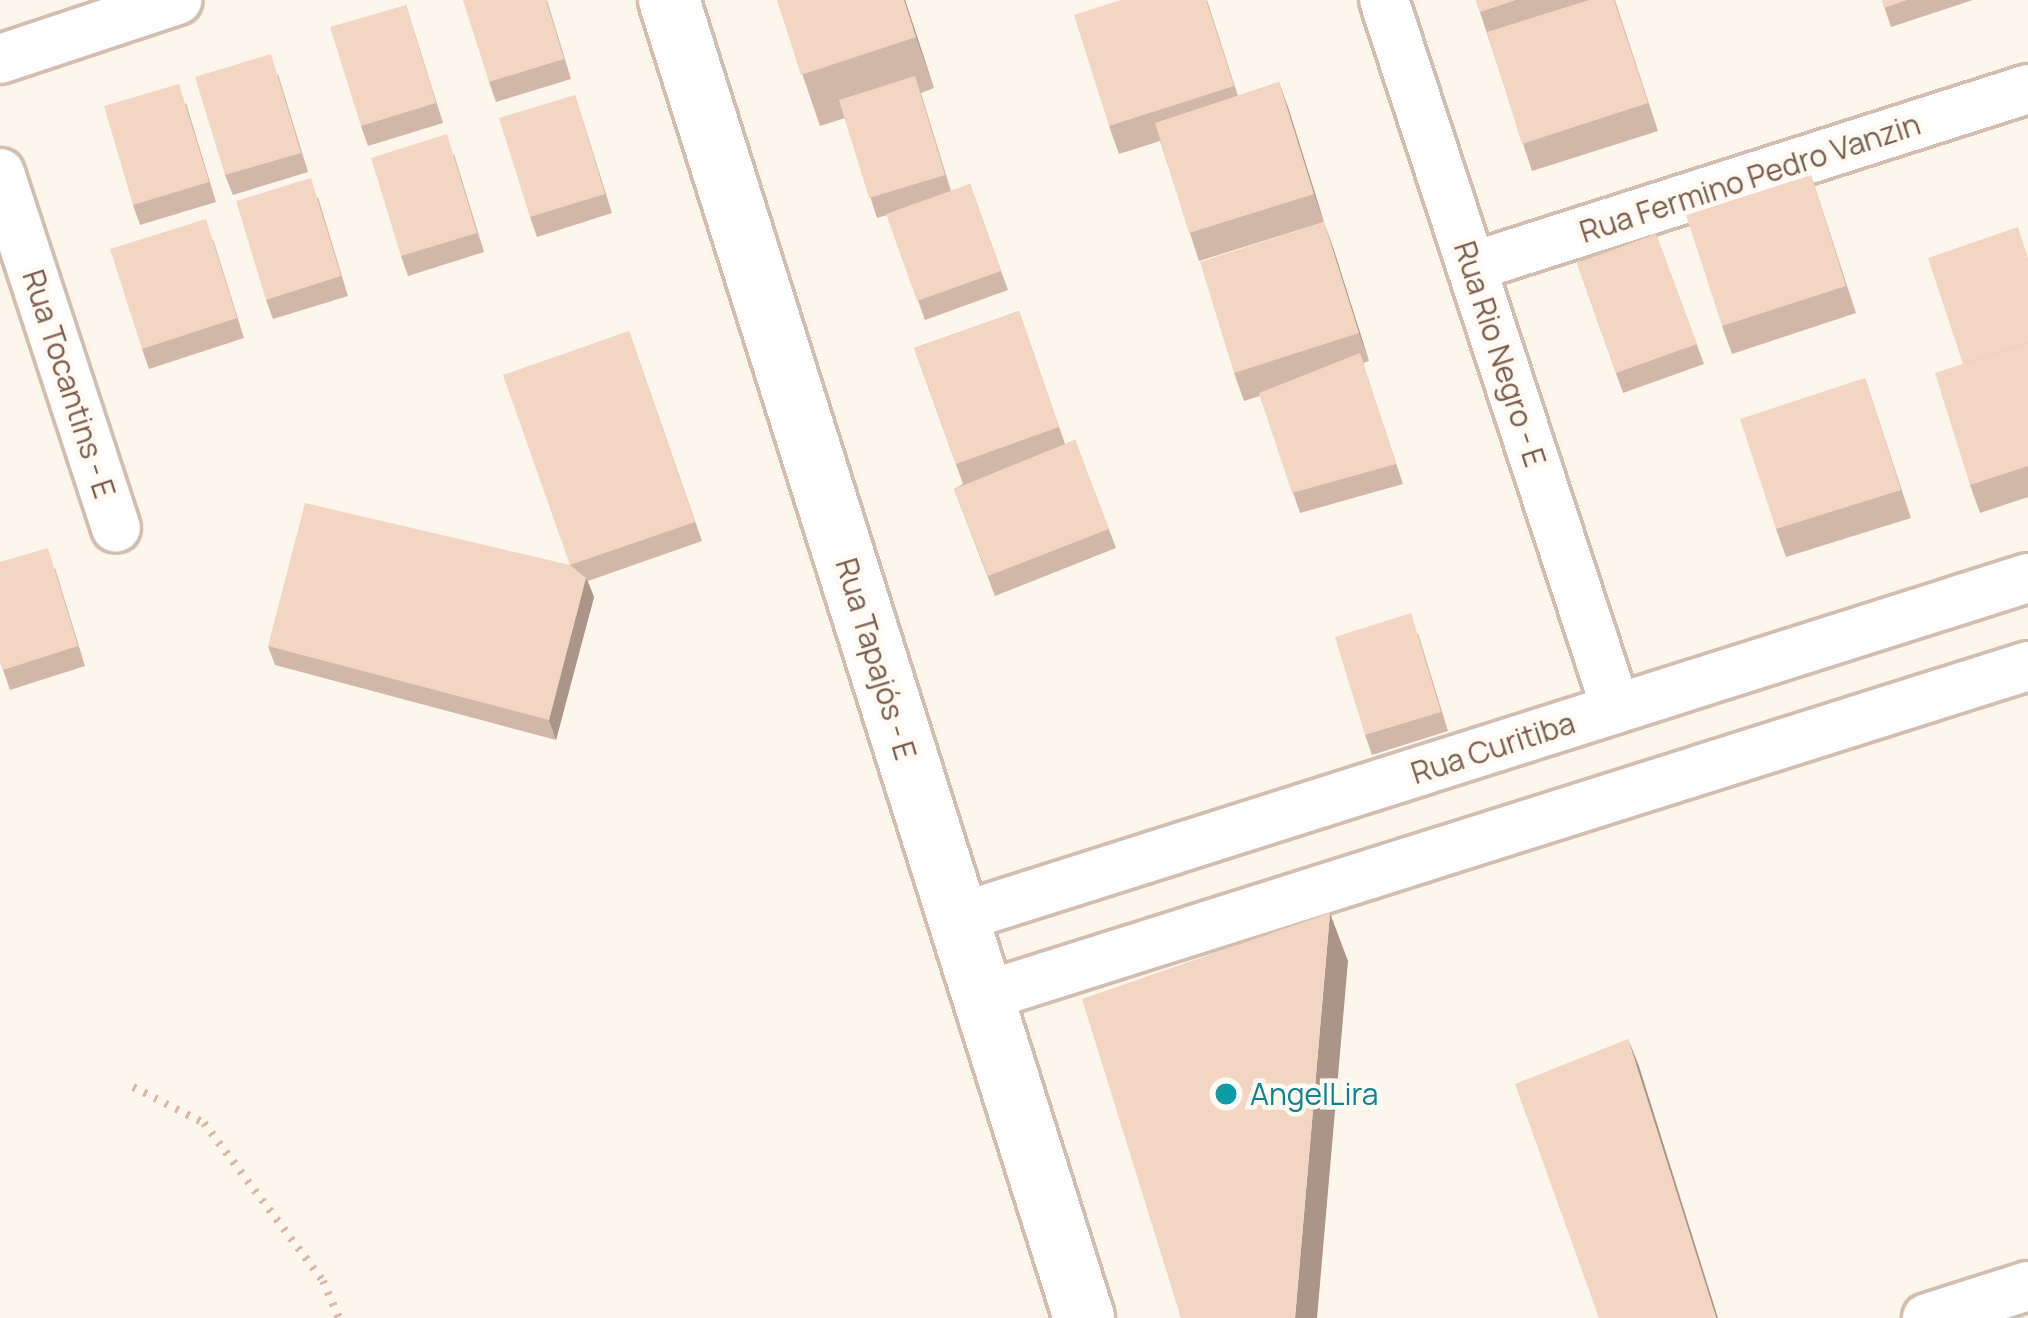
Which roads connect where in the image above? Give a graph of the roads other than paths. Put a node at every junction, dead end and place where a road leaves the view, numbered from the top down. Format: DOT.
graph roads {
  1 [pos="177,0"];
  2 [pos="669,0"];
  3 [pos="1384,0"];
  4 [pos="0,58"];
  5 [pos="2028,89"];
  6 [pos="0,173"];
  7 [pos="1471,267"];
  8 [pos="116,527"];
  9 [pos="2028,578"];
  10 [pos="2028,666"];
  11 [pos="1616,709"];
  12 [pos="958,918"];
  13 [pos="982,997"];
  14 [pos="2028,1286"];
  15 [pos="1084,1318"];
  16 [pos="1927,1318"];
  1 -- 4 [label="street"];
  2 -- 12 [label="street, Rua Tapajós - E"];
  3 -- 7 [label="street, Rua Rio Negro - E"];
  5 -- 7 [label="street, Rua Fermino Pedro Vanzin"];
  6 -- 8 [label="street, Rua Tocantins - E"];
  7 -- 11 [label="street, Rua Rio Negro - E"];
  9 -- 11 [label="street, Rua Curitiba"];
  10 -- 13 [label="street"];
  11 -- 12 [label="street, Rua Curitiba"];
  12 -- 13 [label="street, Rua Tapajós - E"];
  13 -- 15 [label="street, Rua Tapajós - E"];
  14 -- 16 [label="street"];
}
